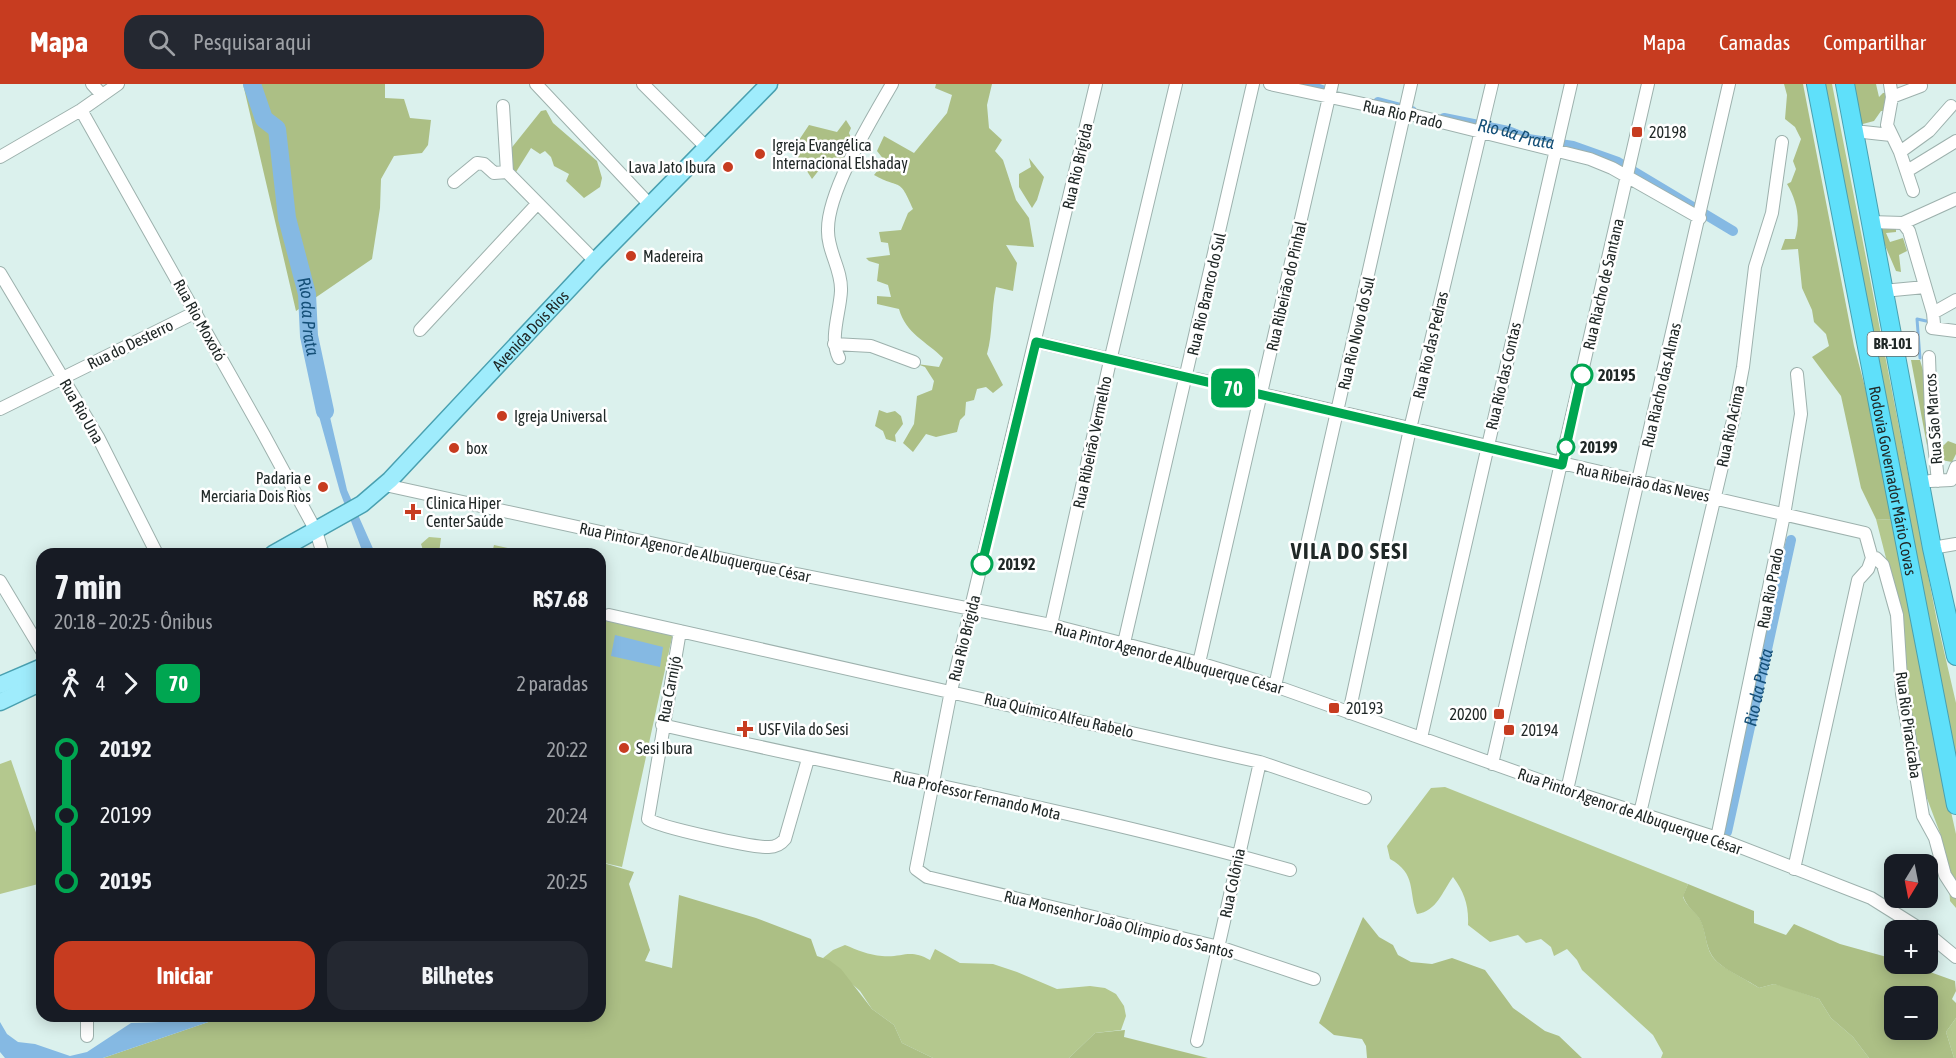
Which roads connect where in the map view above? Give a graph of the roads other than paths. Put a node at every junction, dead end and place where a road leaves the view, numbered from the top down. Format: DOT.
graph roads {
  1 [pos="92,84"];
  2 [pos="118,84"];
  3 [pos="536,84"];
  4 [pos="643,84"];
  5 [pos="892,84"];
  6 [pos="1096,84"];
  7 [pos="1176,84"];
  8 [pos="1252,84"];
  9 [pos="1270,84"];
  10 [pos="1411,84"];
  11 [pos="1492,84"];
  12 [pos="1571,84"];
  13 [pos="1648,84"];
  14 [pos="1729,84"];
  15 [pos="1816,84"];
  16 [pos="1845,84"];
  17 [pos="1890,84"];
  18 [pos="1921,86"];
  19 [pos="760,87"];
  20 [pos="1331,91"];
  21 [pos="102,95"];
  22 [pos="1892,97"];
  23 [pos="504,106"];
  24 [pos="1952,106"];
  25 [pos="1406,109"];
  26 [pos="81,110"];
  27 [pos="1482,127"];
  28 [pos="1854,131"];
  29 [pos="1891,135"];
  30 [pos="1956,141"];
  31 [pos="1782,142"];
  32 [pos="1557,145"];
  33 [pos="707,148"];
  34 [pos="1900,152"];
  35 [pos="0,157"];
  36 [pos="1907,171"];
  37 [pos="507,172"];
  38 [pos="1628,172"];
  39 [pos="454,182"];
  40 [pos="1913,191"];
  41 [pos="1956,199"];
  42 [pos="537,204"];
  43 [pos="650,205"];
  44 [pos="1701,214"];
  45 [pos="1870,222"];
  46 [pos="1903,223"];
  47 [pos="595,261"];
  48 [pos="0,273"];
  49 [pos="1925,287"];
  50 [pos="1883,291"];
  51 [pos="1956,300"];
  52 [pos="196,312"];
  53 [pos="1933,321"];
  54 [pos="420,330"];
  55 [pos="1956,331"];
  56 [pos="1036,342"];
  57 [pos="834,344"];
  58 [pos="1929,357"];
  59 [pos="839,358"];
  60 [pos="1110,360"];
  61 [pos="914,362"];
  62 [pos="1797,374"];
  63 [pos="1187,377"];
  64 [pos="63,378"];
  65 [pos="1261,395"];
  66 [pos="0,409"];
  67 [pos="1338,412"];
  68 [pos="1410,429"];
  69 [pos="1486,447"];
  70 [pos="1562,465"];
  71 [pos="1956,467"];
  72 [pos="1638,481"];
  73 [pos="1929,482"];
  74 [pos="385,485"];
  75 [pos="1714,498"];
  76 [pos="1785,515"];
  77 [pos="316,531"];
  78 [pos="1865,533"];
  79 [pos="1956,544"];
  80 [pos="154,548"];
  81 [pos="284,548"];
  82 [pos="321,548"];
  83 [pos="1932,548"];
  84 [pos="1872,558"];
  85 [pos="0,581"];
  86 [pos="1950,604"];
  87 [pos="972,609"];
  88 [pos="609,615"];
  89 [pos="1051,626"];
  90 [pos="680,631"];
  91 [pos="36,641"];
  92 [pos="1124,643"];
  93 [pos="1956,656"];
  94 [pos="1199,663"];
  95 [pos="36,670"];
  96 [pos="0,685"];
  97 [pos="36,685"];
  98 [pos="1275,686"];
  99 [pos="951,691"];
  100 [pos="0,702"];
  101 [pos="1349,713"];
  102 [pos="662,725"];
  103 [pos="1421,738"];
  104 [pos="808,759"];
  105 [pos="1260,762"];
  106 [pos="1492,764"];
  107 [pos="933,785"];
  108 [pos="1567,790"];
  109 [pos="1365,798"];
  110 [pos="1956,805"];
  111 [pos="1640,813"];
  112 [pos="1717,838"];
  113 [pos="1237,855"];
  114 [pos="1794,869"];
  115 [pos="1290,870"];
  116 [pos="923,876"];
  117 [pos="1956,892"];
  118 [pos="1906,920"];
  119 [pos="1938,942"];
  120 [pos="1219,948"];
  121 [pos="1956,957"];
  122 [pos="1314,979"];
  123 [pos="87,1022"];
  124 [pos="87,1036"];
  125 [pos="1197,1041"];
  1 -- 21 [label="street"];
  2 -- 21 [label="street"];
  3 -- 43 [label="street"];
  4 -- 33 [label="street"];
  5 -- 57 [label="street"];
  6 -- 56 [label="street, Rua Rio Brígida"];
  7 -- 60 [label="street, Rua Ribeirão Vermelho"];
  8 -- 63 [label="street, Rua Rio Branco do Sul"];
  9 -- 20 [label="street, Rua Rio Prado"];
  10 -- 25 [label="street, Rua Rio Novo do Sul"];
  11 -- 27 [label="street, Rua Rio das Pedras"];
  12 -- 32 [label="street, Rua Rio das Contas"];
  13 -- 38 [label="street, Rua Riacho de Santana"];
  14 -- 44 [label="street, Rua Riacho das Almas"];
  15 -- 110 [label="highway, Rodovia Governador Mário Covas / BR-101"];
  16 -- 28 [label="highway, Rodovia Governador Mário Covas / BR-101"];
  17 -- 22 [label="street"];
  18 -- 22 [label="street"];
  19 -- 33 [label="main road, Avenida Dois Rios"];
  20 -- 25 [label="street, Rua Rio Prado"];
  20 -- 65 [label="street, Rua Ribeirão do Pinhal"];
  21 -- 26 [label="street"];
  22 -- 29 [label="street"];
  23 -- 37 [label="street"];
  24 -- 34 [label="street"];
  25 -- 27 [label="street, Rua Rio Prado"];
  25 -- 67 [label="street, Rua Rio Novo do Sul"];
  26 -- 35 [label="street"];
  26 -- 52 [label="street, Rua Rio Moxotó"];
  27 -- 32 [label="street, Rua Rio Prado"];
  27 -- 68 [label="street, Rua Rio das Pedras"];
  28 -- 29 [label="street"];
  28 -- 45 [label="highway, Rodovia Governador Mário Covas / BR-101"];
  29 -- 34 [label="street"];
  30 -- 36 [label="street"];
  31 -- 75 [label="street, Rua Rio Acima"];
  32 -- 38 [label="street, Rua Rio Prado"];
  32 -- 69 [label="street, Rua Rio das Contas"];
  33 -- 43 [label="main road, Avenida Dois Rios"];
  34 -- 36 [label="street"];
  36 -- 40 [label="street"];
  37 -- 39 [label="street"];
  37 -- 42 [label="street"];
  38 -- 44 [label="street, Rua Rio Prado"];
  38 -- 70 [label="street, Rua Riacho de Santana"];
  41 -- 46 [label="street"];
  42 -- 47 [label="street"];
  42 -- 54 [label="street"];
  43 -- 47 [label="main road, Avenida Dois Rios"];
  44 -- 72 [label="street, Rua Riacho das Almas"];
  45 -- 46 [label="street"];
  45 -- 50 [label="highway, Rodovia Governador Mário Covas / BR-101"];
  46 -- 49 [label="street"];
  47 -- 74 [label="main road, Avenida Dois Rios"];
  48 -- 64 [label="street, Rua Rio Una"];
  49 -- 50 [label="street"];
  49 -- 53 [label="street"];
  50 -- 73 [label="highway, Rodovia Governador Mário Covas / BR-101"];
  51 -- 53 [label="street"];
  52 -- 64 [label="street, Rua do Desterro"];
  52 -- 77 [label="street, Rua Rio Moxotó"];
  53 -- 55 [label="street"];
  56 -- 60 [label="street, Rua Ribeirão das Neves"];
  56 -- 87 [label="street, Rua Rio Brígida"];
  57 -- 59 [label="street"];
  57 -- 61 [label="street"];
  58 -- 73 [label="street, Rua São Marcos"];
  60 -- 63 [label="street, Rua Ribeirão das Neves"];
  60 -- 89 [label="street, Rua Ribeirão Vermelho"];
  62 -- 76 [label="street"];
  63 -- 65 [label="street, Rua Ribeirão das Neves"];
  63 -- 92 [label="street, Rua Rio Branco do Sul"];
  64 -- 66 [label="street, Rua do Desterro"];
  64 -- 80 [label="street, Rua Rio Una"];
  65 -- 67 [label="street, Rua Ribeirão das Neves"];
  65 -- 94 [label="street, Rua Ribeirão do Pinhal"];
  67 -- 68 [label="street, Rua Ribeirão das Neves"];
  67 -- 98 [label="street, Rua Rio Novo do Sul"];
  68 -- 69 [label="street, Rua Ribeirão das Neves"];
  68 -- 101 [label="street, Rua Rio das Pedras"];
  69 -- 70 [label="street, Rua Ribeirão das Neves"];
  69 -- 103 [label="street, Rua Rio das Contas"];
  70 -- 72 [label="street, Rua Ribeirão das Neves"];
  70 -- 106 [label="street, Rua Riacho de Santana"];
  71 -- 73 [label="street"];
  72 -- 75 [label="street, Rua Ribeirão das Neves"];
  72 -- 108 [label="street, Rua Riacho das Almas"];
  73 -- 83 [label="highway, Rodovia Governador Mário Covas / BR-101"];
  74 -- 77 [label="main road, Avenida Dois Rios"];
  74 -- 87 [label="street, Rua Pintor Agenor de Albuquerque César"];
  75 -- 76 [label="street, Rua Ribeirão das Neves"];
  75 -- 111 [label="street, Rua Rio Acima"];
  76 -- 78 [label="street, Rua Ribeirão das Neves"];
  76 -- 112 [label="street, Rua Rio Prado"];
  77 -- 81 [label="main road, Avenida Dois Rios"];
  77 -- 82 [label="street, Rua Rio Moxotó"];
  78 -- 84 [label="street, Rua Rio Piracicaba"];
  79 -- 83 [label="street"];
  83 -- 86 [label="highway, Rodovia Governador Mário Covas / BR-101"];
  84 -- 114 [label="street"];
  84 -- 117 [label="street, Rua Rio Piracicaba"];
  85 -- 91 [label="street"];
  86 -- 93 [label="highway, Rodovia Governador Mário Covas / BR-101"];
  87 -- 89 [label="street, Rua Pintor Agenor de Albuquerque César"];
  87 -- 99 [label="street, Rua Rio Brígida"];
  88 -- 90 [label="street, Rua Químico Alfeu Rabelo"];
  89 -- 92 [label="street, Rua Pintor Agenor de Albuquerque César"];
  90 -- 99 [label="street, Rua Químico Alfeu Rabelo"];
  90 -- 102 [label="street, Rua Carnijó"];
  92 -- 94 [label="street, Rua Pintor Agenor de Albuquerque César"];
  94 -- 98 [label="street, Rua Pintor Agenor de Albuquerque César"];
  95 -- 96 [label="main road"];
  97 -- 100 [label="main road"];
  98 -- 101 [label="street, Rua Pintor Agenor de Albuquerque César"];
  99 -- 105 [label="street, Rua Químico Alfeu Rabelo"];
  99 -- 107 [label="street, Rua Rio Brígida"];
  101 -- 103 [label="street, Rua Pintor Agenor de Albuquerque César"];
  102 -- 104 [label="street, Rua Professor Fernando Mota"];
  102 -- 104 [label="street, Rua Carnijó"];
  103 -- 106 [label="street, Rua Pintor Agenor de Albuquerque César"];
  104 -- 107 [label="street, Rua Professor Fernando Mota"];
  105 -- 109 [label="street, Rua Químico Alfeu Rabelo"];
  105 -- 113 [label="street, Rua Colônia"];
  106 -- 108 [label="street, Rua Pintor Agenor de Albuquerque César"];
  107 -- 113 [label="street, Rua Professor Fernando Mota"];
  107 -- 116 [label="street, Rua Rio Brígida"];
  108 -- 111 [label="street, Rua Pintor Agenor de Albuquerque César"];
  111 -- 112 [label="street, Rua Pintor Agenor de Albuquerque César"];
  112 -- 114 [label="street, Rua Pintor Agenor de Albuquerque César"];
  113 -- 115 [label="street, Rua Professor Fernando Mota"];
  113 -- 120 [label="street, Rua Colônia"];
  114 -- 118 [label="street, Rua Pintor Agenor de Albuquerque César"];
  116 -- 120 [label="street, Rua Monsenhor João Olímpio dos Santos"];
  119 -- 121 [label="street"];
  120 -- 122 [label="street, Rua Monsenhor João Olímpio dos Santos"];
  120 -- 125 [label="street, Rua Colônia"];
  123 -- 124 [label="street"];
}
